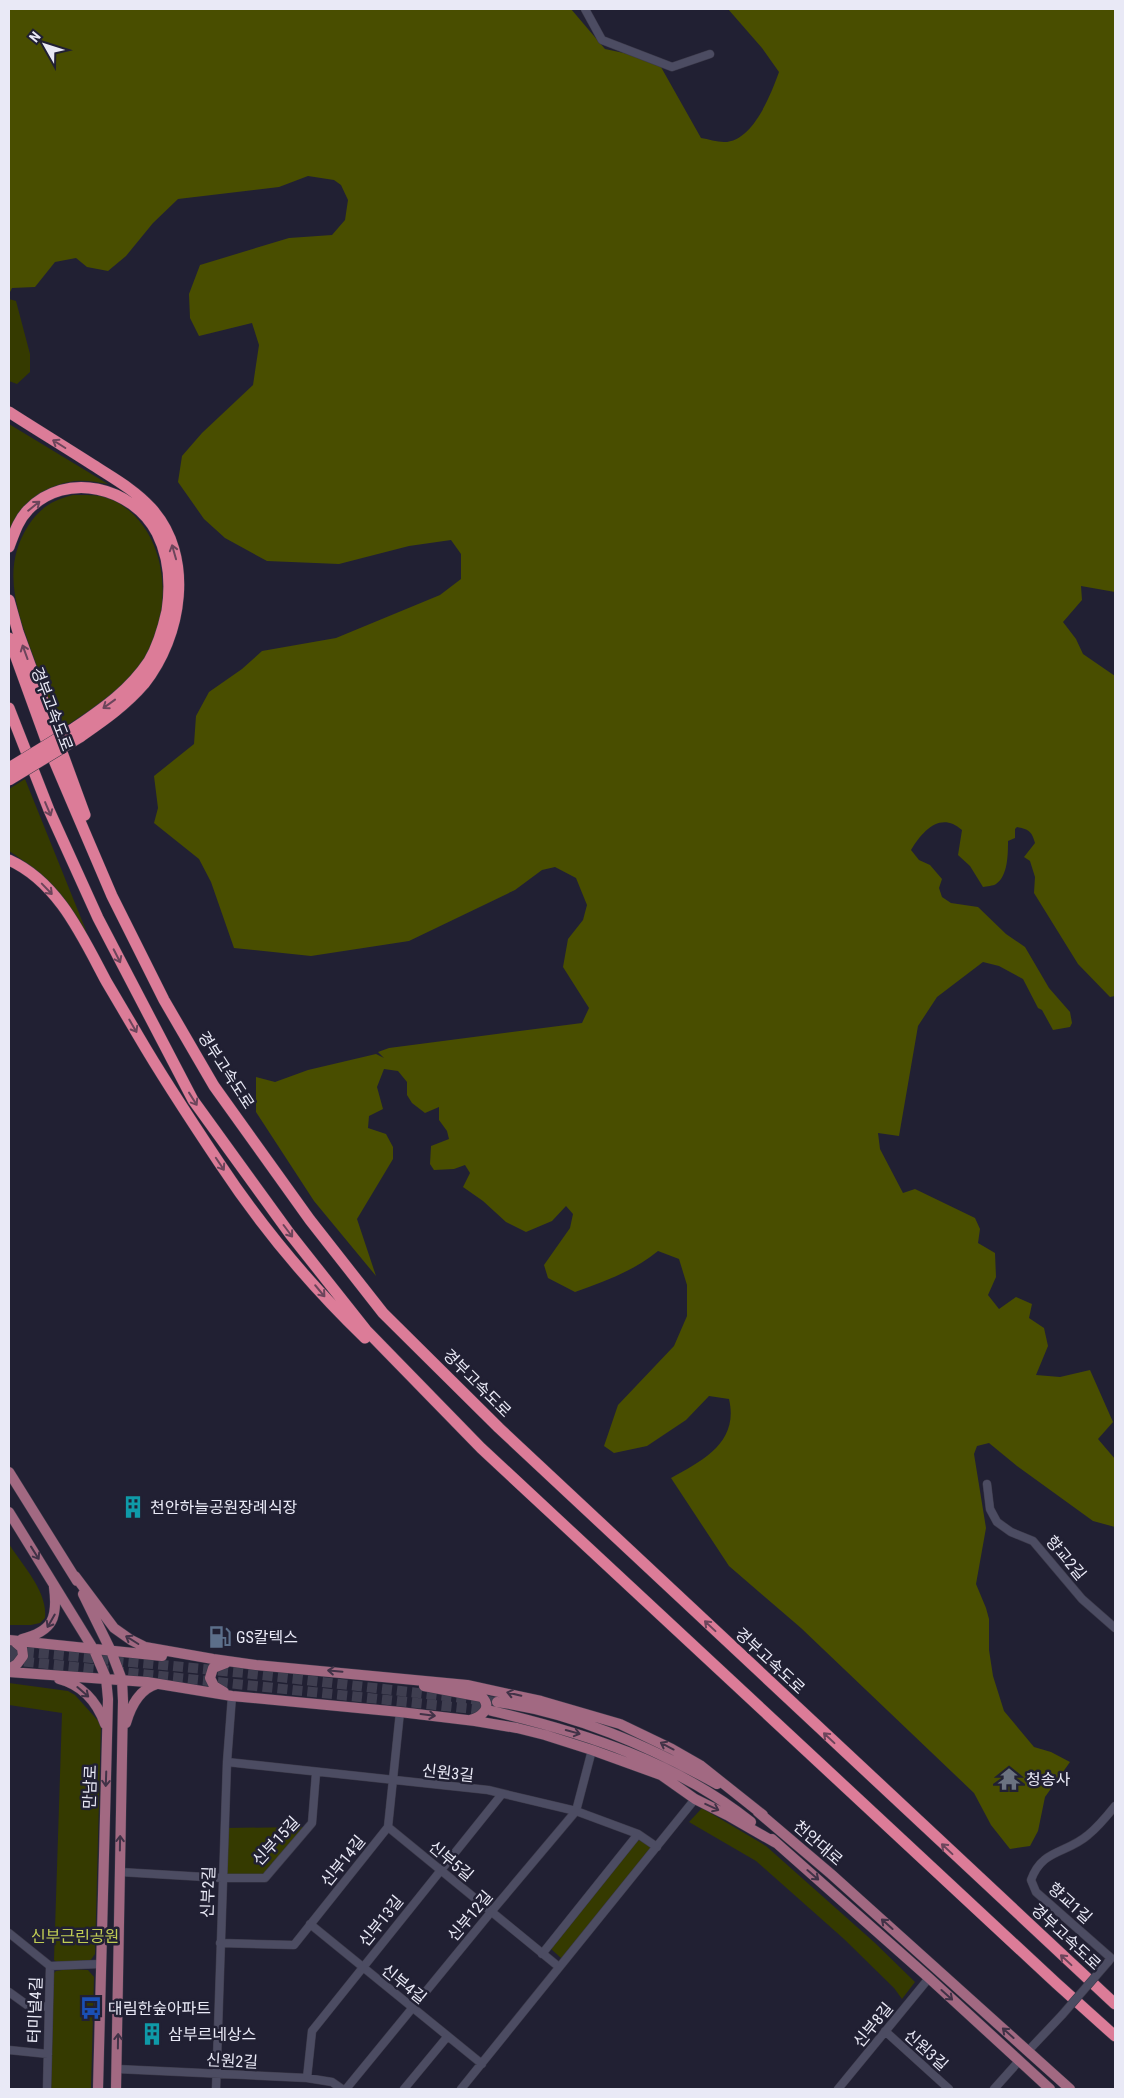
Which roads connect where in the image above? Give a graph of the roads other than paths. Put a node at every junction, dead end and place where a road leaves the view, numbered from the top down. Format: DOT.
graph roads {
  1 [pos="585,9"];
  2 [pos="710,54"];
  3 [pos="9,412"];
  4 [pos="9,547"];
  5 [pos="9,600"];
  6 [pos="9,638"];
  7 [pos="9,708"];
  8 [pos="76,733"];
  9 [pos="9,768"];
  10 [pos="9,780"];
  11 [pos="9,860"];
  12 [pos="112,896"];
  13 [pos="481,1448"];
  14 [pos="9,1472"];
  15 [pos="987,1484"];
  16 [pos="9,1512"];
  17 [pos="75,1576"];
  18 [pos="51,1579"];
  19 [pos="1115,1628"];
  20 [pos="11,1640"];
  21 [pos="94,1650"];
  22 [pos="111,1651"];
  23 [pos="213,1659"];
  24 [pos="232,1662"];
  25 [pos="9,1671"];
  26 [pos="42,1674"];
  27 [pos="361,1674"];
  28 [pos="106,1678"];
  29 [pos="122,1680"];
  30 [pos="157,1684"];
  31 [pos="232,1696"];
  32 [pos="400,1712"];
  33 [pos="469,1720"];
  34 [pos="107,1730"];
  35 [pos="122,1734"];
  36 [pos="592,1750"];
  37 [pos="227,1762"];
  38 [pos="316,1772"];
  39 [pos="392,1781"];
  40 [pos="502,1794"];
  41 [pos="695,1799"];
  42 [pos="1115,1806"];
  43 [pos="576,1811"];
  44 [pos="763,1815"];
  45 [pos="388,1827"];
  46 [pos="638,1834"];
  47 [pos="776,1843"];
  48 [pos="657,1847"];
  49 [pos="440,1870"];
  50 [pos="120,1872"];
  51 [pos="222,1878"];
  52 [pos="491,1912"];
  53 [pos="310,1924"];
  54 [pos="9,1933"];
  55 [pos="220,1943"];
  56 [pos="542,1954"];
  57 [pos="100,1964"];
  58 [pos="50,1966"];
  59 [pos="362,1967"];
  60 [pos="559,1967"];
  61 [pos="929,1978"];
  62 [pos="9,1992"];
  63 [pos="1115,2004"];
  64 [pos="412,2007"];
  65 [pos="49,2008"];
  66 [pos="885,2032"];
  67 [pos="1115,2036"];
  68 [pos="447,2037"];
  69 [pos="9,2050"];
  70 [pos="1028,2051"];
  71 [pos="48,2054"];
  72 [pos="1019,2061"];
  73 [pos="482,2064"];
  74 [pos="117,2069"];
  75 [pos="216,2074"];
  76 [pos="307,2078"];
  77 [pos="47,2089"];
  78 [pos="98,2089"];
  79 [pos="116,2089"];
  80 [pos="216,2089"];
  81 [pos="344,2089"];
  82 [pos="404,2089"];
  83 [pos="461,2089"];
  84 [pos="838,2089"];
  85 [pos="949,2089"];
  86 [pos="994,2089"];
  87 [pos="1050,2089"];
  88 [pos="1070,2089"];
  1 -- 2 [label="street"];
  8 -- 3 [label="highway, one-way"];
  4 -- 8 [label="highway, one-way"];
  12 -- 5 [label="highway, one-way"];
  6 -- 12 [label="highway, 경부고속도로"];
  7 -- 13 [label="highway, one-way"];
  8 -- 9 [label="highway, bridge"];
  8 -- 10 [label="highway, bridge"];
  11 -- 13 [label="highway, one-way"];
  63 -- 12 [label="highway, 경부고속도로, one-way"];
  13 -- 67 [label="highway"];
  14 -- 17 [label="main road"];
  15 -- 19 [label="street, 향교2길"];
  16 -- 18 [label="main road, 만남로, one-way"];
  17 -- 22 [label="main road"];
  23 -- 17 [label="main road, one-way"];
  18 -- 20 [label="main road, one-way"];
  18 -- 21 [label="main road, 만남로"];
  20 -- 21 [label="main road"];
  20 -- 25 [label="main road"];
  21 -- 22 [label="main road"];
  21 -- 28 [label="main road, 만남로"];
  22 -- 23 [label="main road"];
  22 -- 29 [label="main road"];
  23 -- 24 [label="main road"];
  27 -- 24 [label="main road, one-way"];
  24 -- 31 [label="main road"];
  25 -- 26 [label="main road"];
  26 -- 28 [label="main road"];
  26 -- 34 [label="main road, one-way"];
  27 -- 33 [label="main road"];
  44 -- 27 [label="main road, one-way"];
  28 -- 29 [label="main road"];
  28 -- 34 [label="main road, 만남로"];
  29 -- 30 [label="main road"];
  29 -- 35 [label="main road, 만남로"];
  30 -- 31 [label="main road"];
  30 -- 35 [label="main road"];
  31 -- 32 [label="main road"];
  31 -- 37 [label="street, 신부2길"];
  32 -- 33 [label="main road, one-way"];
  32 -- 39 [label="street"];
  33 -- 36 [label="main road"];
  34 -- 57 [label="main road, 만남로, one-way"];
  50 -- 35 [label="main road, 만남로, one-way"];
  36 -- 41 [label="main road"];
  36 -- 43 [label="street, 신부12길"];
  37 -- 38 [label="street, 신원3길"];
  37 -- 51 [label="street, 신부2길"];
  38 -- 39 [label="street, 신원3길"];
  38 -- 51 [label="street, 신부15길"];
  39 -- 40 [label="street, 신원3길"];
  39 -- 45 [label="street"];
  40 -- 43 [label="street, 신원3길"];
  40 -- 49 [label="street, 신부13길"];
  41 -- 47 [label="main road, one-way"];
  41 -- 48 [label="street"];
  42 -- 70 [label="street, 향교1길, bridge"];
  43 -- 46 [label="street, 신원3길"];
  43 -- 52 [label="street, 신부12길"];
  44 -- 47 [label="main road, 천안대로, one-way"];
  70 -- 44 [label="main road, 천안대로, one-way"];
  45 -- 49 [label="street, 신부5길"];
  45 -- 53 [label="street, 신부14길"];
  46 -- 48 [label="street, 신원3길"];
  46 -- 56 [label="street"];
  47 -- 61 [label="main road, 천안대로, one-way"];
  48 -- 60 [label="street"];
  49 -- 52 [label="street, 신부5길"];
  49 -- 59 [label="street, 신부13길"];
  50 -- 51 [label="street, 신부15길"];
  74 -- 50 [label="main road, 만남로, one-way"];
  51 -- 55 [label="street, 신부2길"];
  52 -- 56 [label="street, 신부5길"];
  52 -- 64 [label="street, 신부12길"];
  53 -- 55 [label="street, 신부14길"];
  53 -- 59 [label="street, 신부4길"];
  54 -- 58 [label="street"];
  55 -- 75 [label="street, 신부2길"];
  56 -- 60 [label="street, 신부5길"];
  57 -- 58 [label="street"];
  57 -- 78 [label="main road, 만남로"];
  58 -- 65 [label="street, 터미널4길"];
  59 -- 64 [label="street, 신부4길"];
  59 -- 76 [label="street, 신부13길"];
  60 -- 73 [label="street"];
  61 -- 66 [label="street, 신부8길"];
  61 -- 72 [label="main road, 천안대로, one-way"];
  62 -- 65 [label="street"];
  64 -- 68 [label="street, 신부4길"];
  64 -- 81 [label="street, 신부12길"];
  65 -- 71 [label="street, 터미널4길"];
  66 -- 84 [label="street, 신부8길"];
  66 -- 85 [label="street, 신원3길"];
  68 -- 73 [label="street, 신부4길"];
  68 -- 82 [label="street"];
  69 -- 71 [label="street, 터미널4길"];
  70 -- 88 [label="main road, 천안대로"];
  71 -- 77 [label="street, 터미널4길"];
  72 -- 86 [label="street"];
  72 -- 87 [label="main road, 천안대로"];
  73 -- 83 [label="street"];
  74 -- 75 [label="street, 신원2길"];
  74 -- 79 [label="main road, 만남로"];
  75 -- 76 [label="street, 신원2길"];
  75 -- 80 [label="street, 신부2길"];
  76 -- 81 [label="street, 신원2길"];
}
